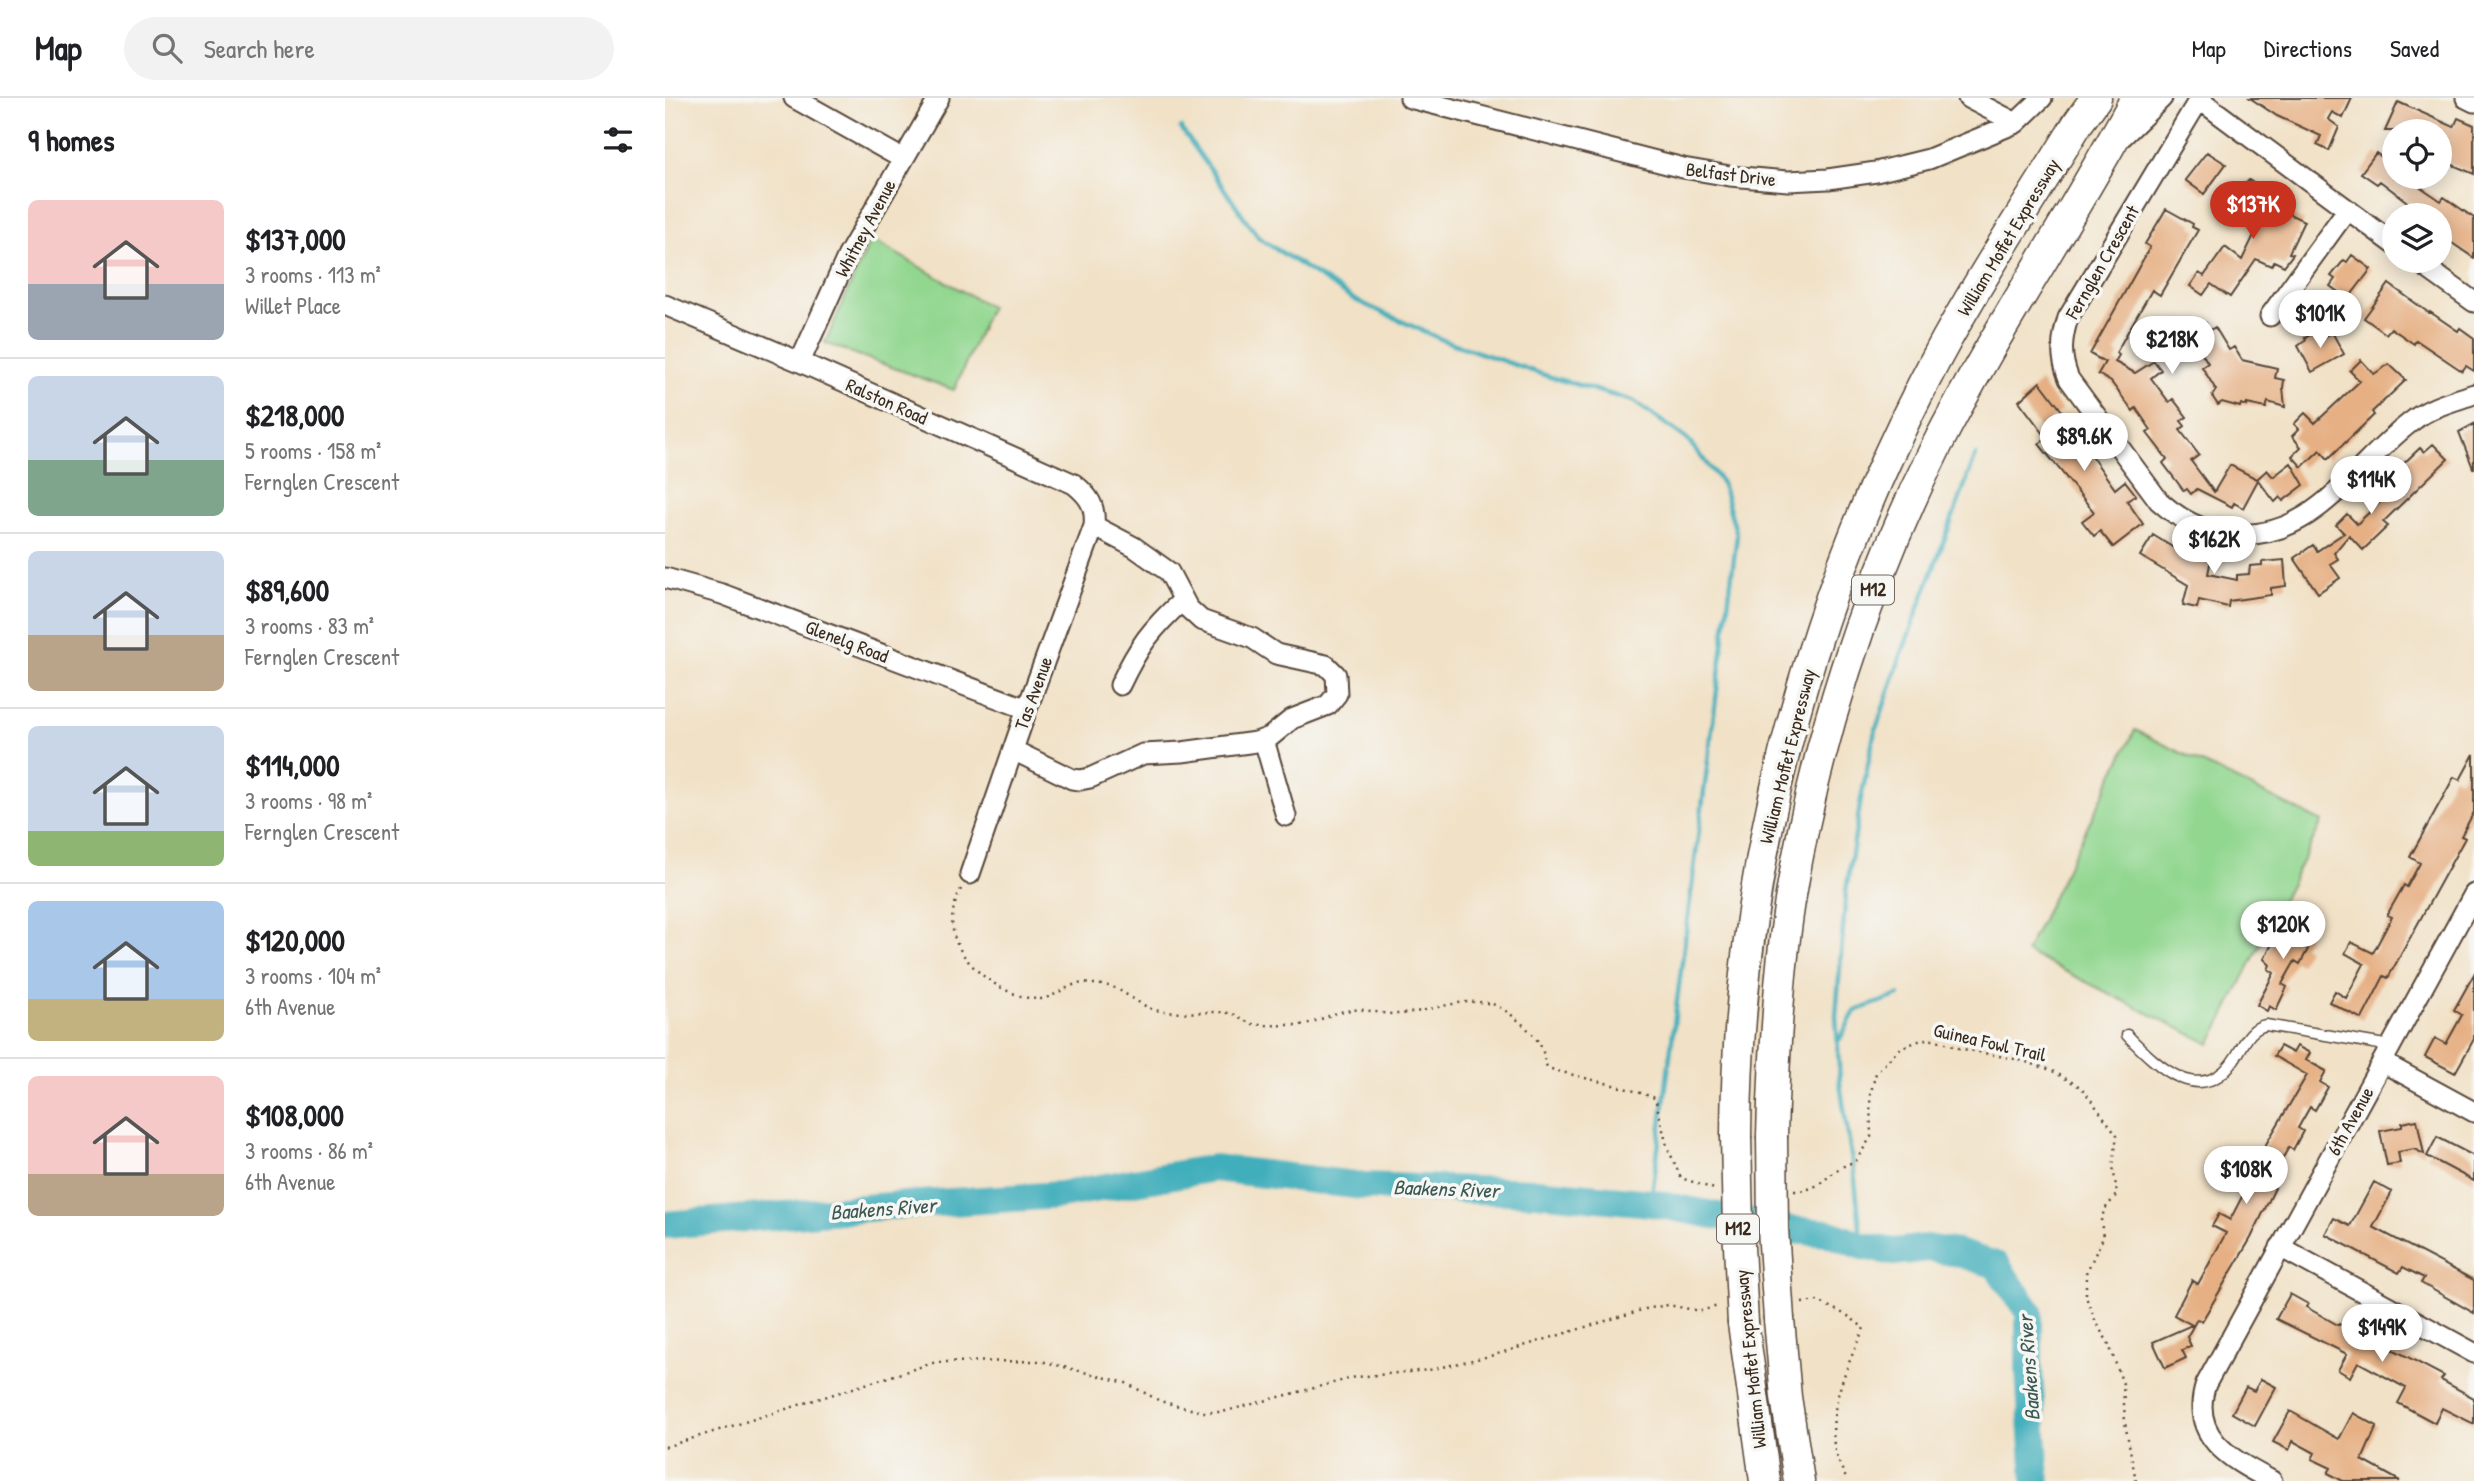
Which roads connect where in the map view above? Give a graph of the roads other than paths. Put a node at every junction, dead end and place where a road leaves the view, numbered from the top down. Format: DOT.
graph roads {
  1 [pos="794,98"];
  2 [pos="939,98"];
  3 [pos="1410,98"];
  4 [pos="1968,98"];
  5 [pos="2042,98"];
  6 [pos="2096,98"];
  7 [pos="2136,98"];
  8 [pos="2162,98"];
  9 [pos="2466,98"];
  10 [pos="2199,99"];
  11 [pos="2474,102"];
  12 [pos="2016,123"];
  13 [pos="2107,152"];
  14 [pos="903,159"];
  15 [pos="2347,210"];
  16 [pos="2382,235"];
  17 [pos="2434,273"];
  18 [pos="2474,302"];
  19 [pos="665,305"];
  20 [pos="2270,316"];
  21 [pos="800,362"];
  22 [pos="2474,394"];
  23 [pos="1095,519"];
  24 [pos="665,578"];
  25 [pos="1183,600"];
  26 [pos="1120,685"];
  27 [pos="1027,709"];
  28 [pos="1264,740"];
  29 [pos="1013,750"];
  30 [pos="1286,816"];
  31 [pos="969,874"];
  32 [pos="2474,894"];
  33 [pos="2127,1035"];
  34 [pos="2387,1054"];
  35 [pos="2474,1112"];
  36 [pos="2280,1247"];
  37 [pos="2474,1353"];
  38 [pos="1765,1481"];
  39 [pos="1799,1481"];
  40 [pos="2272,1481"];
  1 -- 14 [label="street"];
  2 -- 14 [label="street, Whitney Avenue"];
  3 -- 12 [label="street, Belfast Drive"];
  4 -- 12 [label="street"];
  5 -- 12 [label="street, Belfast Drive"];
  6 -- 38 [label="main road, William Moffet Expressway / M12, bridge"];
  7 -- 13 [label="main road, William Moffet Expressway / M12"];
  8 -- 13 [label="street"];
  9 -- 11 [label="street"];
  10 -- 15 [label="street"];
  10 -- 22 [label="street, Fernglen Crescent"];
  13 -- 39 [label="main road, William Moffet Expressway / M12, bridge"];
  14 -- 21 [label="street, Whitney Avenue"];
  15 -- 16 [label="street"];
  15 -- 20 [label="street"];
  17 -- 18 [label="street"];
  19 -- 21 [label="street, Ralston Road"];
  21 -- 23 [label="street, Ralston Road"];
  23 -- 25 [label="street"];
  23 -- 27 [label="street, Tas Avenue"];
  24 -- 27 [label="street, Glenelg Road"];
  25 -- 26 [label="street"];
  25 -- 28 [label="street"];
  27 -- 29 [label="street, Tas Avenue"];
  28 -- 29 [label="street"];
  28 -- 30 [label="street"];
  29 -- 31 [label="street, Tas Avenue"];
  32 -- 34 [label="street, 6th Avenue"];
  33 -- 34 [label="lane"];
  34 -- 35 [label="street"];
  34 -- 36 [label="street, 6th Avenue"];
  36 -- 37 [label="street"];
  36 -- 40 [label="street, 6th Avenue"];
}
